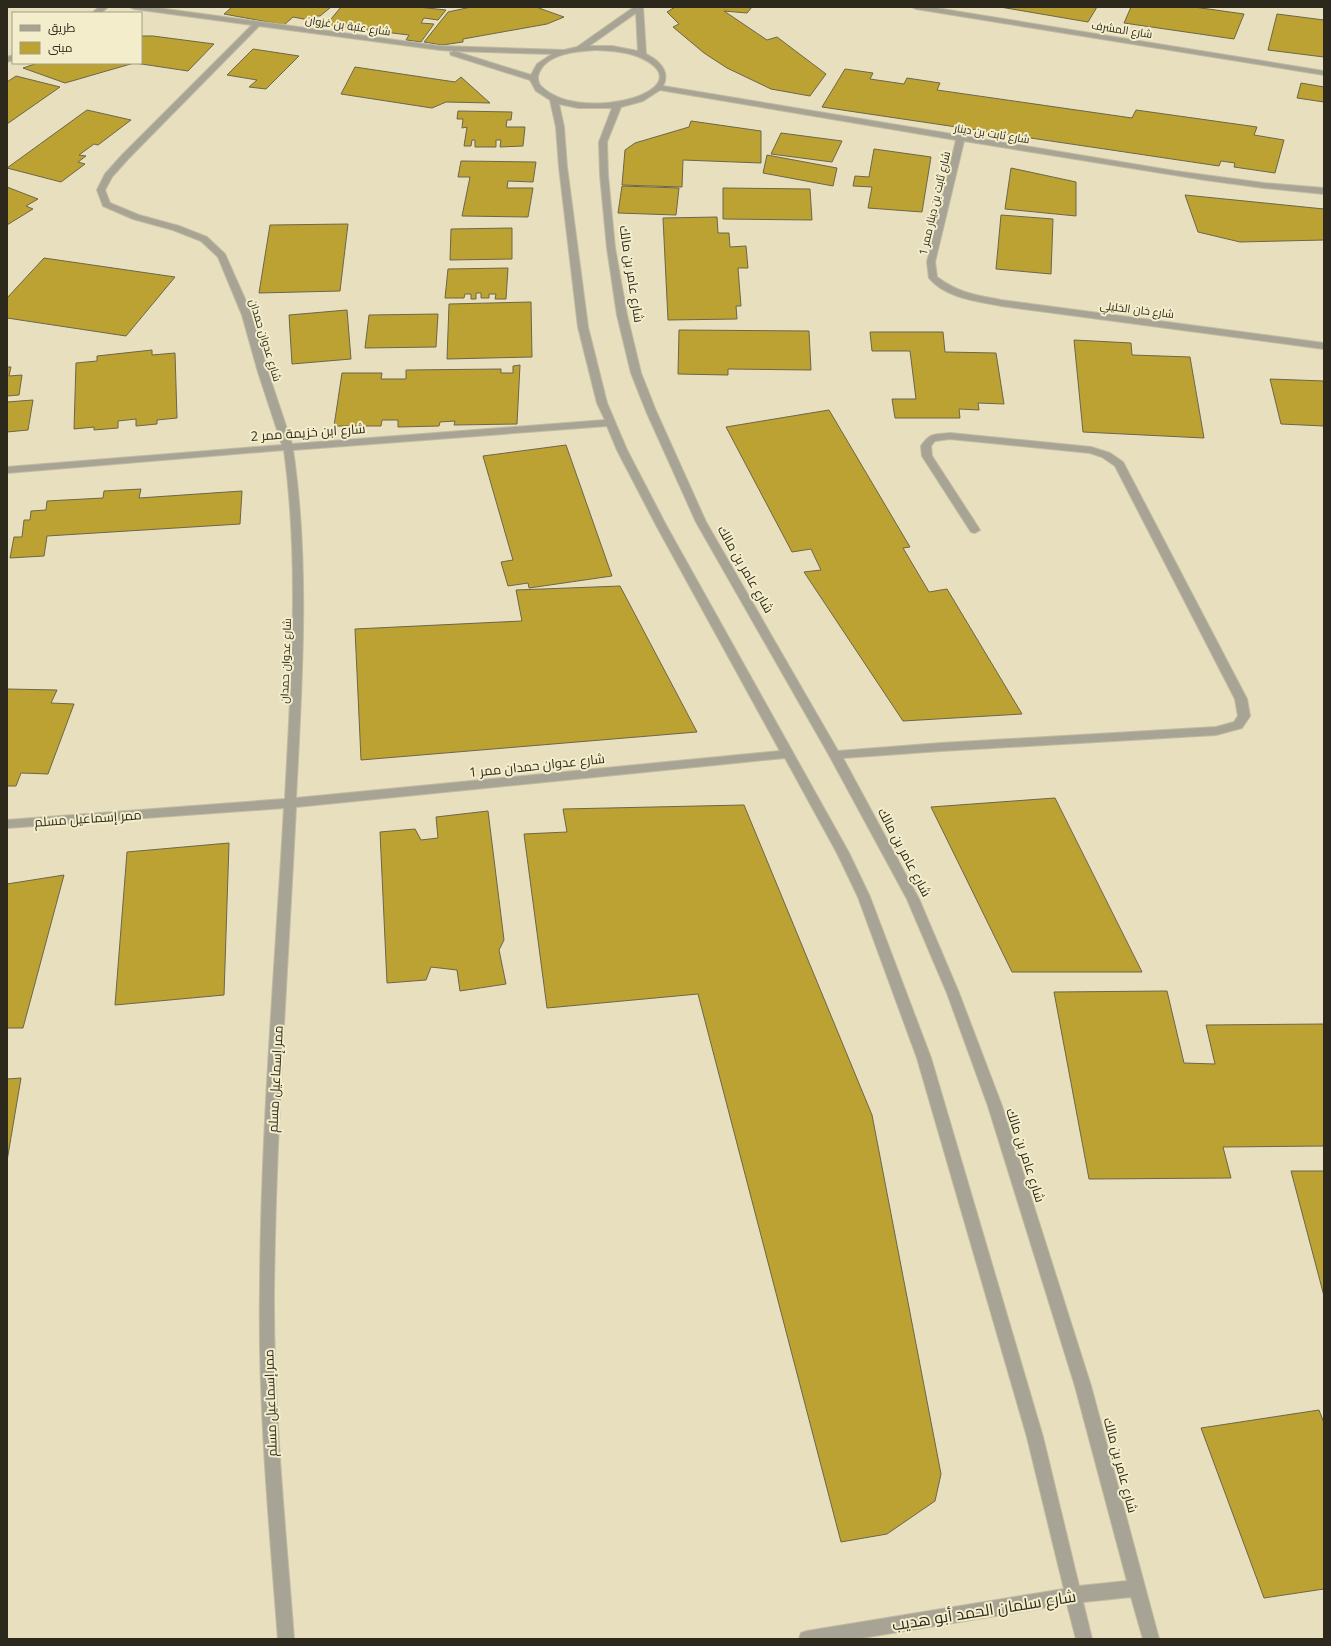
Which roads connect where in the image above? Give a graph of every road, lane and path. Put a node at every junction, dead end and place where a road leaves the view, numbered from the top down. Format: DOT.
graph roads {
  1 [pos="134,7"];
  2 [pos="639,7"];
  3 [pos="916,7"];
  4 [pos="257,24"];
  5 [pos="440,48"];
  6 [pos="580,49"];
  7 [pos="564,52"];
  8 [pos="642,55"];
  9 [pos="1324,73"];
  10 [pos="533,78"];
  11 [pos="658,87"];
  12 [pos="554,99"];
  13 [pos="618,105"];
  14 [pos="960,139"];
  15 [pos="1324,191"];
  16 [pos="948,289"];
  17 [pos="1324,346"];
  18 [pos="610,423"];
  19 [pos="288,447"];
  20 [pos="7,470"];
  21 [pos="975,530"];
  22 [pos="787,754"];
  23 [pos="836,755"];
  24 [pos="290,803"];
  25 [pos="7,824"];
  26 [pos="1138,1588"];
  27 [pos="1073,1595"];
  28 [pos="286,1639"];
  29 [pos="807,1639"];
  30 [pos="1084,1639"];
  31 [pos="1151,1639"];
  1 -- 4 [label="street, شارع عتبة بن غزوان"];
  2 -- 6 [label="street"];
  2 -- 8 [label="street"];
  3 -- 9 [label="street, شارع المشرف"];
  4 -- 5 [label="street, شارع عتبة بن غزوان"];
  4 -- 19 [label="street, شارع عدوان حمدان"];
  5 -- 7 [label="street, شارع عتبة بن غزوان"];
  5 -- 10 [label="street, شارع عتبة بن غزوان"];
  6 -- 7 [label="street"];
  6 -- 8 [label="street"];
  7 -- 10 [label="street"];
  8 -- 11 [label="street"];
  10 -- 12 [label="street"];
  11 -- 13 [label="street"];
  11 -- 14 [label="street, شارع ثابت بن دينار"];
  12 -- 13 [label="street"];
  12 -- 18 [label="street"];
  13 -- 23 [label="street, شارع عامر بن مالك"];
  14 -- 15 [label="street, شارع ثابت بن دينار"];
  14 -- 16 [label="street, شارع ثابت بن دينار ممر 1"];
  16 -- 17 [label="street, شارع خان الخليلي"];
  18 -- 19 [label="street, شارع ابن خزيمة ممر 2"];
  18 -- 22 [label="street"];
  19 -- 20 [label="street, شارع ابن خزيمة ممر 2"];
  19 -- 24 [label="street, شارع عدوان حمدان"];
  21 -- 23 [label="street"];
  22 -- 24 [label="street, شارع عدوان حمدان ممر 1"];
  22 -- 27 [label="street"];
  23 -- 26 [label="street, شارع عامر بن مالك"];
  24 -- 25 [label="street, ممر إسماعيل مسلم"];
  24 -- 28 [label="street, ممر إسماعيل مسلم"];
  26 -- 27 [label="street, شارع سلمان الحمد أبو هديب"];
  26 -- 31 [label="street, شارع عامر بن مالك"];
  27 -- 29 [label="street, شارع سلمان الحمد أبو هديب"];
  27 -- 30 [label="street"];
}
